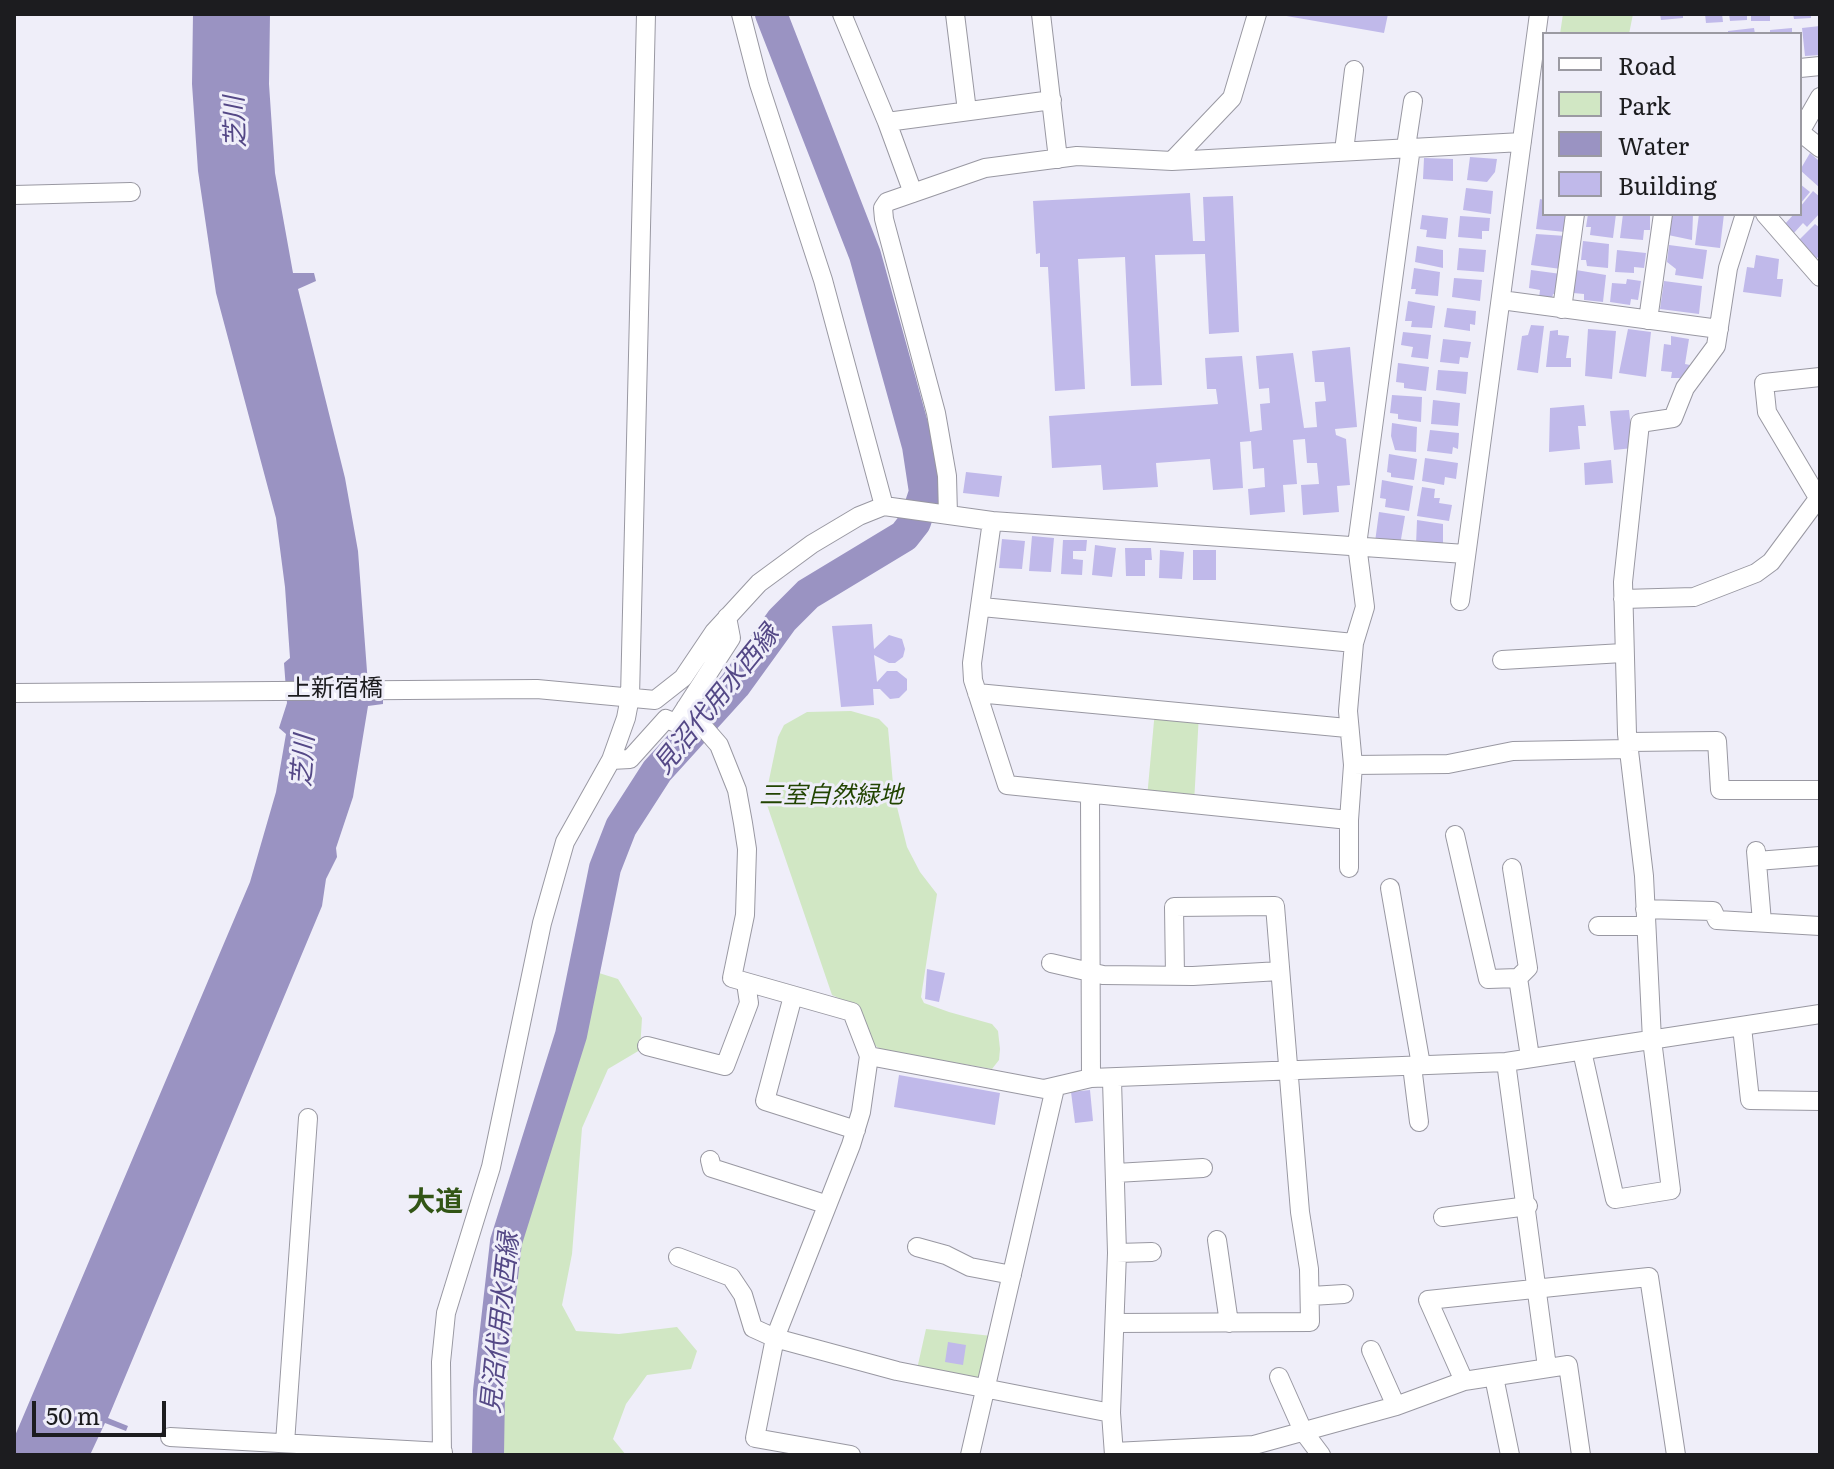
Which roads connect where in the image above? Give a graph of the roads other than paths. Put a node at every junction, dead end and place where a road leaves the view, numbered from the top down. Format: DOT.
graph roads {
  1 [pos="646,14"];
  2 [pos="741,14"];
  3 [pos="842,14"];
  4 [pos="955,14"];
  5 [pos="1041,14"];
  6 [pos="1257,14"];
  7 [pos="1539,14"];
  8 [pos="1538,62"];
  9 [pos="1354,70"];
  10 [pos="1820,97"];
  11 [pos="1052,100"];
  12 [pos="1413,101"];
  13 [pos="967,111"];
  14 [pos="887,122"];
  15 [pos="1802,128"];
  16 [pos="1802,134"];
  17 [pos="1522,142"];
  18 [pos="1409,147"];
  19 [pos="1820,148"];
  20 [pos="1344,151"];
  21 [pos="1058,159"];
  22 [pos="1172,161"];
  23 [pos="131,192"];
  24 [pos="913,193"];
  25 [pos="14,195"];
  26 [pos="1575,216"];
  27 [pos="1663,216"];
  28 [pos="1744,216"];
  29 [pos="1770,219"];
  30 [pos="1786,260"];
  31 [pos="1820,277"];
  32 [pos="1501,300"];
  33 [pos="1562,309"];
  34 [pos="1648,320"];
  35 [pos="1719,329"];
  36 [pos="1820,377"];
  37 [pos="1819,496"];
  38 [pos="893,507"];
  39 [pos="943,515"];
  40 [pos="992,521"];
  41 [pos="1357,545"];
  42 [pos="1465,554"];
  43 [pos="1623,599"];
  44 [pos="1460,601"];
  45 [pos="982,607"];
  46 [pos="727,617"];
  47 [pos="1354,643"];
  48 [pos="1623,653"];
  49 [pos="1502,660"];
  50 [pos="14,693"];
  51 [pos="977,693"];
  52 [pos="630,697"];
  53 [pos="686,707"];
  54 [pos="1347,728"];
  55 [pos="1629,746"];
  56 [pos="611,760"];
  57 [pos="1353,765"];
  58 [pos="1820,790"];
  59 [pos="1090,794"];
  60 [pos="1349,820"];
  61 [pos="1455,835"];
  62 [pos="1820,856"];
  63 [pos="1349,868"];
  64 [pos="1512,868"];
  65 [pos="1390,888"];
  66 [pos="1645,917"];
  67 [pos="1762,922"];
  68 [pos="1598,926"];
  69 [pos="1820,926"];
  70 [pos="1051,963"];
  71 [pos="1280,971"];
  72 [pos="1091,974"];
  73 [pos="1175,976"];
  74 [pos="1518,978"];
  75 [pos="746,983"];
  76 [pos="793,996"];
  77 [pos="1820,1014"];
  78 [pos="1742,1027"];
  79 [pos="1652,1040"];
  80 [pos="647,1046"];
  81 [pos="1582,1051"];
  82 [pos="869,1056"];
  83 [pos="1530,1057"];
  84 [pos="1506,1062"];
  85 [pos="1417,1066"];
  86 [pos="1289,1073"];
  87 [pos="1091,1078"];
  88 [pos="1112,1080"];
  89 [pos="1055,1088"];
  90 [pos="1820,1101"];
  91 [pos="308,1118"];
  92 [pos="1419,1122"];
  93 [pos="856,1130"];
  94 [pos="710,1160"];
  95 [pos="1203,1168"];
  96 [pos="1116,1173"];
  97 [pos="825,1204"];
  98 [pos="1528,1206"];
  99 [pos="1443,1217"];
  100 [pos="1217,1240"];
  101 [pos="917,1247"];
  102 [pos="1152,1252"];
  103 [pos="1117,1253"];
  104 [pos="678,1257"];
  105 [pos="1012,1275"];
  106 [pos="1538,1287"];
  107 [pos="1344,1294"];
  108 [pos="1311,1296"];
  109 [pos="1116,1323"];
  110 [pos="1229,1323"];
  111 [pos="775,1338"];
  112 [pos="1371,1350"];
  113 [pos="1547,1367"];
  114 [pos="1279,1377"];
  115 [pos="1494,1377"];
  116 [pos="1464,1381"];
  117 [pos="986,1389"];
  118 [pos="1396,1406"];
  119 [pos="1111,1413"];
  120 [pos="1303,1431"];
  121 [pos="170,1437"];
  122 [pos="285,1443"];
  123 [pos="1221,1451"];
  124 [pos="1181,1452"];
  125 [pos="442,1453"];
  126 [pos="1114,1453"];
  127 [pos="851,1455"];
  128 [pos="970,1455"];
  129 [pos="1321,1455"];
  130 [pos="1510,1455"];
  131 [pos="1581,1455"];
  132 [pos="1676,1455"];
  1 -- 52 [label="street"];
  2 -- 38 [label="street"];
  3 -- 14 [label="street"];
  4 -- 13 [label="street"];
  5 -- 11 [label="street"];
  6 -- 22 [label="street"];
  7 -- 8 [label="street"];
  8 -- 17 [label="street"];
  9 -- 20 [label="street"];
  10 -- 15 [label="street"];
  11 -- 13 [label="street"];
  11 -- 21 [label="street"];
  12 -- 18 [label="street"];
  13 -- 14 [label="street"];
  14 -- 24 [label="street"];
  16 -- 19 [label="street"];
  17 -- 18 [label="street"];
  17 -- 32 [label="street"];
  18 -- 20 [label="street"];
  18 -- 41 [label="street"];
  20 -- 22 [label="street"];
  21 -- 22 [label="street"];
  21 -- 24 [label="street"];
  23 -- 25 [label="street"];
  24 -- 39 [label="street"];
  26 -- 33 [label="street"];
  27 -- 34 [label="street"];
  28 -- 35 [label="street"];
  29 -- 30 [label="street"];
  29 -- 31 [label="street"];
  32 -- 33 [label="street"];
  32 -- 42 [label="street"];
  33 -- 34 [label="street"];
  34 -- 35 [label="street"];
  35 -- 43 [label="street"];
  36 -- 37 [label="street"];
  37 -- 43 [label="street"];
  38 -- 39 [label="street"];
  38 -- 46 [label="street, 上新宿橋"];
  39 -- 40 [label="street"];
  40 -- 41 [label="street"];
  40 -- 45 [label="street"];
  41 -- 42 [label="street"];
  41 -- 47 [label="street"];
  42 -- 44 [label="street"];
  43 -- 48 [label="street"];
  45 -- 47 [label="street"];
  45 -- 51 [label="street"];
  46 -- 52 [label="street, 上新宿橋"];
  46 -- 53 [label="street"];
  47 -- 54 [label="street"];
  48 -- 49 [label="street"];
  48 -- 55 [label="street"];
  50 -- 52 [label="street, 上新宿橋"];
  51 -- 54 [label="street"];
  51 -- 59 [label="street"];
  52 -- 56 [label="street"];
  53 -- 56 [label="street"];
  53 -- 75 [label="street"];
  54 -- 57 [label="street"];
  55 -- 57 [label="street"];
  55 -- 58 [label="street"];
  55 -- 66 [label="street"];
  56 -- 125 [label="street"];
  57 -- 60 [label="street"];
  59 -- 60 [label="street"];
  59 -- 72 [label="street"];
  60 -- 63 [label="street"];
  61 -- 74 [label="street"];
  62 -- 67 [label="street"];
  64 -- 74 [label="street"];
  65 -- 85 [label="street"];
  66 -- 67 [label="street"];
  66 -- 68 [label="street"];
  66 -- 79 [label="street"];
  67 -- 69 [label="street"];
  70 -- 72 [label="street"];
  71 -- 73 [label="street"];
  71 -- 73 [label="street"];
  71 -- 86 [label="street"];
  72 -- 73 [label="street"];
  72 -- 87 [label="street"];
  74 -- 83 [label="street"];
  75 -- 76 [label="street"];
  75 -- 80 [label="street"];
  76 -- 82 [label="street"];
  76 -- 93 [label="street"];
  77 -- 78 [label="street"];
  78 -- 79 [label="street"];
  78 -- 90 [label="street"];
  79 -- 81 [label="street"];
  79 -- 81 [label="street"];
  81 -- 83 [label="street"];
  82 -- 89 [label="street"];
  82 -- 93 [label="street"];
  83 -- 84 [label="street"];
  84 -- 85 [label="street"];
  84 -- 98 [label="street"];
  85 -- 86 [label="street"];
  85 -- 92 [label="street"];
  86 -- 88 [label="street"];
  86 -- 108 [label="street"];
  87 -- 88 [label="street"];
  87 -- 89 [label="street"];
  88 -- 96 [label="street"];
  89 -- 105 [label="street"];
  91 -- 122 [label="street"];
  93 -- 97 [label="street"];
  94 -- 97 [label="street"];
  95 -- 96 [label="street"];
  96 -- 103 [label="street"];
  97 -- 111 [label="street"];
  98 -- 99 [label="street"];
  98 -- 106 [label="street"];
  100 -- 110 [label="street"];
  101 -- 105 [label="street"];
  102 -- 103 [label="street"];
  103 -- 109 [label="street"];
  104 -- 111 [label="street"];
  105 -- 117 [label="street"];
  106 -- 113 [label="street"];
  106 -- 116 [label="street"];
  106 -- 132 [label="street"];
  107 -- 108 [label="street"];
  108 -- 110 [label="street"];
  109 -- 110 [label="street"];
  109 -- 119 [label="street"];
  111 -- 117 [label="street"];
  111 -- 127 [label="street"];
  112 -- 118 [label="street"];
  113 -- 115 [label="street"];
  113 -- 131 [label="street"];
  114 -- 120 [label="street"];
  115 -- 116 [label="street"];
  115 -- 130 [label="street"];
  116 -- 118 [label="street"];
  117 -- 119 [label="street"];
  117 -- 128 [label="street"];
  118 -- 120 [label="street"];
  119 -- 126 [label="street"];
  120 -- 123 [label="street"];
  120 -- 129 [label="street"];
  121 -- 122 [label="street"];
  122 -- 125 [label="street"];
  123 -- 124 [label="street"];
  124 -- 126 [label="street"];
}
